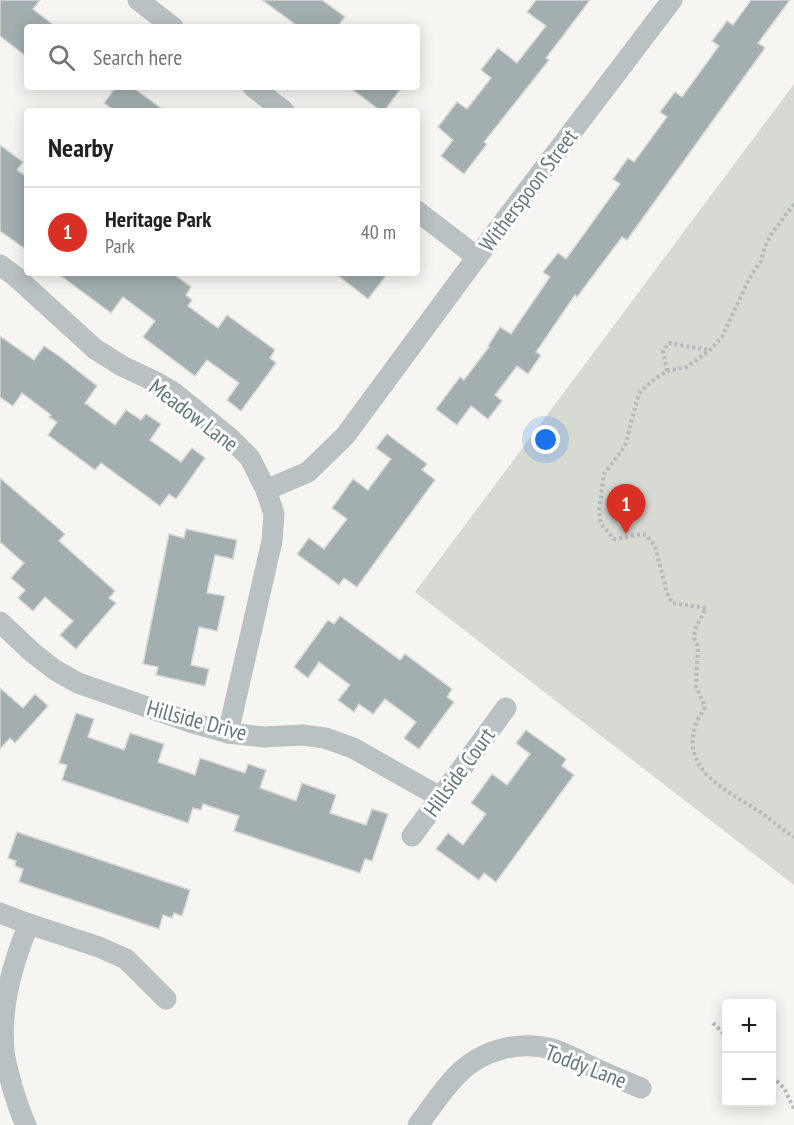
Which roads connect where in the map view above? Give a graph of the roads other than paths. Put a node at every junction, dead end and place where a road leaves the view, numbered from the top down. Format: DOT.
graph roads {
  1 [pos="138,0"];
  2 [pos="672,0"];
  3 [pos="169,24"];
  4 [pos="257,90"];
  5 [pos="280,108"];
  6 [pos="420,213"];
  7 [pos="477,257"];
  8 [pos="0,265"];
  9 [pos="266,490"];
  10 [pos="0,622"];
  11 [pos="506,708"];
  12 [pos="228,732"];
  13 [pos="440,798"];
  14 [pos="412,836"];
  15 [pos="0,913"];
  16 [pos="29,924"];
  17 [pos="166,999"];
  18 [pos="641,1088"];
  19 [pos="26,1125"];
  20 [pos="418,1125"];
  1 -- 3 [label="street"];
  2 -- 7 [label="street, Witherspoon Street"];
  4 -- 5 [label="street"];
  6 -- 7 [label="street"];
  7 -- 9 [label="street, Witherspoon Street"];
  8 -- 9 [label="street, Meadow Lane"];
  9 -- 12 [label="street, Meadow Lane"];
  10 -- 12 [label="street, Hillside Drive"];
  11 -- 13 [label="street, Hillside Court"];
  12 -- 13 [label="street, Hillside Drive"];
  13 -- 14 [label="street, Hillside Court"];
  15 -- 16 [label="street"];
  16 -- 17 [label="street"];
  16 -- 19 [label="street"];
  18 -- 20 [label="street, Toddy Lane"];
}
